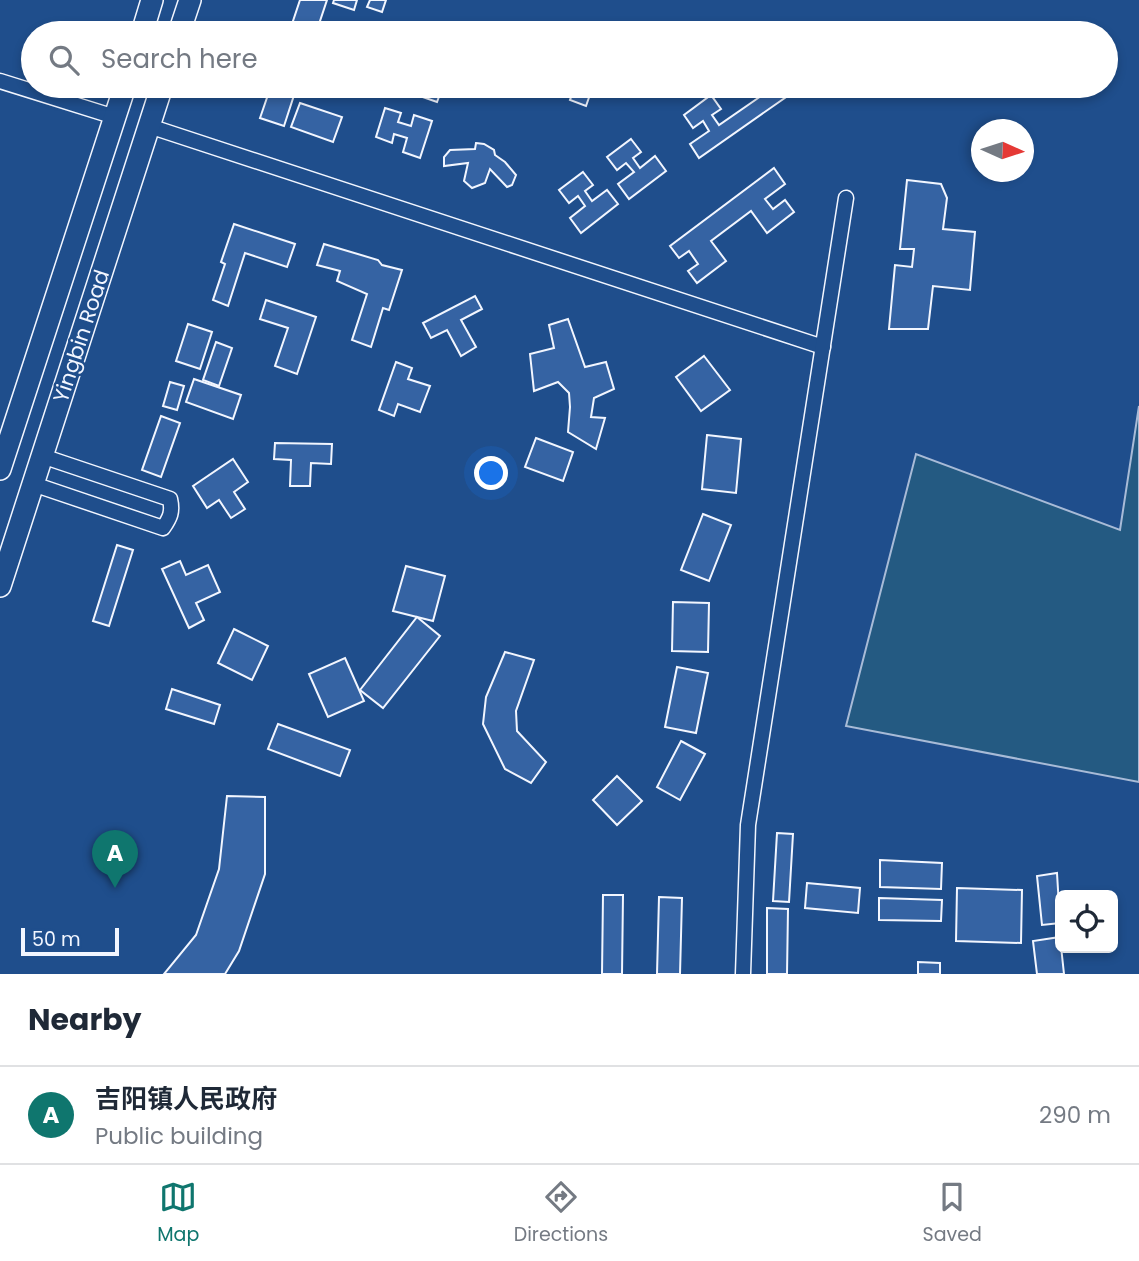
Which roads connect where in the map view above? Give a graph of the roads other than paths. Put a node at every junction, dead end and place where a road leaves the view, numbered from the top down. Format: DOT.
graph roads {
  1 [pos="152,0"];
  2 [pos="190,0"];
  3 [pos="146,21"];
  4 [pos="183,21"];
  5 [pos="0,81"];
  6 [pos="21,88"];
  7 [pos="54,98"];
  8 [pos="121,98"];
  9 [pos="158,98"];
  10 [pos="114,117"];
  11 [pos="149,126"];
  12 [pos="846,198"];
  13 [pos="823,347"];
  14 [pos="42,456"];
  15 [pos="0,470"];
  16 [pos="33,484"];
  17 [pos="0,586"];
  18 [pos="743,974"];
  1 -- 3 [label="highway"];
  2 -- 4 [label="highway"];
  5 -- 6 [label="street"];
  7 -- 10 [label="street"];
  8 -- 10 [label="highway, Yingbin Road"];
  9 -- 11 [label="highway, Yingbin Road"];
  10 -- 15 [label="highway, Yingbin Road"];
  11 -- 13 [label="street"];
  11 -- 14 [label="highway, Yingbin Road"];
  12 -- 13 [label="street"];
  13 -- 18 [label="street"];
  14 -- 16 [label="highway, Yingbin Road"];
  14 -- 16 [label="street"];
  16 -- 17 [label="highway, Yingbin Road"];
}
